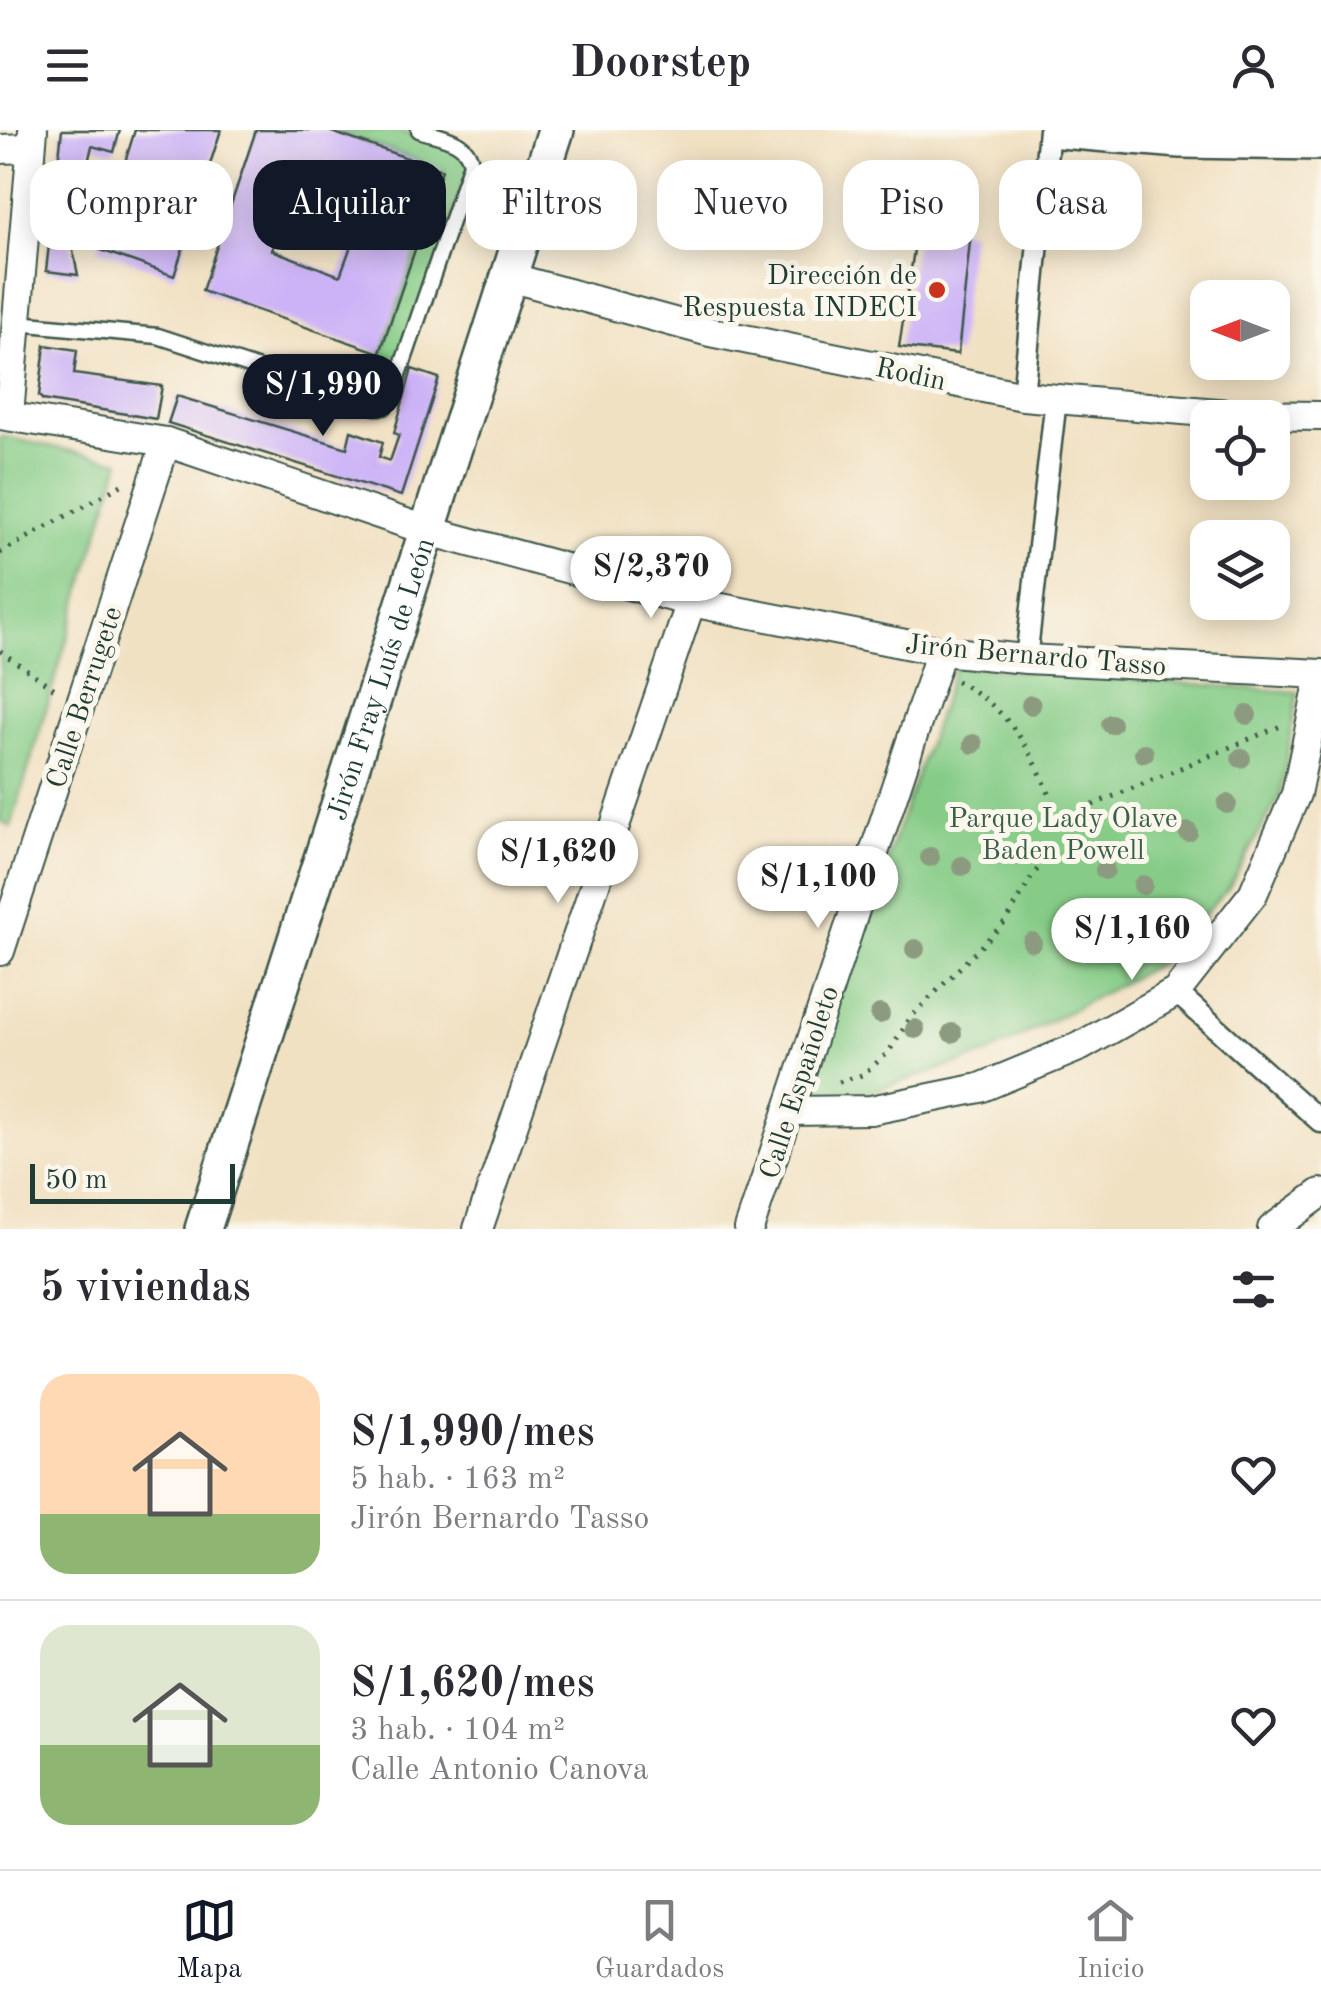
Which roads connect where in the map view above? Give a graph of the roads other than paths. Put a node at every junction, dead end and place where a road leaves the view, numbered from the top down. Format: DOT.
graph roads {
  1 [pos="419,130"];
  2 [pos="556,130"];
  3 [pos="1048,130"];
  4 [pos="1060,130"];
  5 [pos="31,139"];
  6 [pos="1321,142"];
  7 [pos="0,149"];
  8 [pos="509,277"];
  9 [pos="16,323"];
  10 [pos="1022,396"];
  11 [pos="1056,400"];
  12 [pos="4,415"];
  13 [pos="1321,416"];
  14 [pos="162,454"];
  15 [pos="429,531"];
  16 [pos="692,602"];
  17 [pos="1026,659"];
  18 [pos="938,660"];
  19 [pos="1321,674"];
  20 [pos="13,866"];
  21 [pos="0,951"];
  22 [pos="1176,992"];
  23 [pos="791,1104"];
  24 [pos="1321,1122"];
  25 [pos="1321,1194"];
  26 [pos="203,1229"];
  27 [pos="478,1229"];
  28 [pos="749,1229"];
  29 [pos="1272,1229"];
  1 -- 9 [label="lane"];
  2 -- 8 [label="street, Jirón Fray Luís de León"];
  3 -- 10 [label="street"];
  4 -- 6 [label="street"];
  5 -- 7 [label="street"];
  5 -- 9 [label="street"];
  8 -- 10 [label="street, Rodin"];
  8 -- 15 [label="street, Jirón Fray Luís de León"];
  9 -- 12 [label="street"];
  10 -- 11 [label="street, Rodin"];
  11 -- 13 [label="street, Rodin"];
  11 -- 17 [label="street"];
  12 -- 14 [label="street, Jirón Bernardo Tasso"];
  14 -- 15 [label="street, Jirón Bernardo Tasso"];
  14 -- 20 [label="street, Calle Berrugete"];
  15 -- 16 [label="street, Jirón Bernardo Tasso"];
  15 -- 26 [label="street, Jirón Fray Luís de León"];
  16 -- 18 [label="street, Jirón Bernardo Tasso"];
  16 -- 27 [label="street"];
  17 -- 18 [label="street, Jirón Bernardo Tasso"];
  17 -- 19 [label="street, Jirón Bernardo Tasso"];
  18 -- 23 [label="street, Calle Españoleto"];
  19 -- 22 [label="street"];
  20 -- 21 [label="street, Calle Berrugete"];
  22 -- 23 [label="street"];
  22 -- 24 [label="street"];
  23 -- 28 [label="street, Calle Españoleto"];
  25 -- 29 [label="street"];
}
